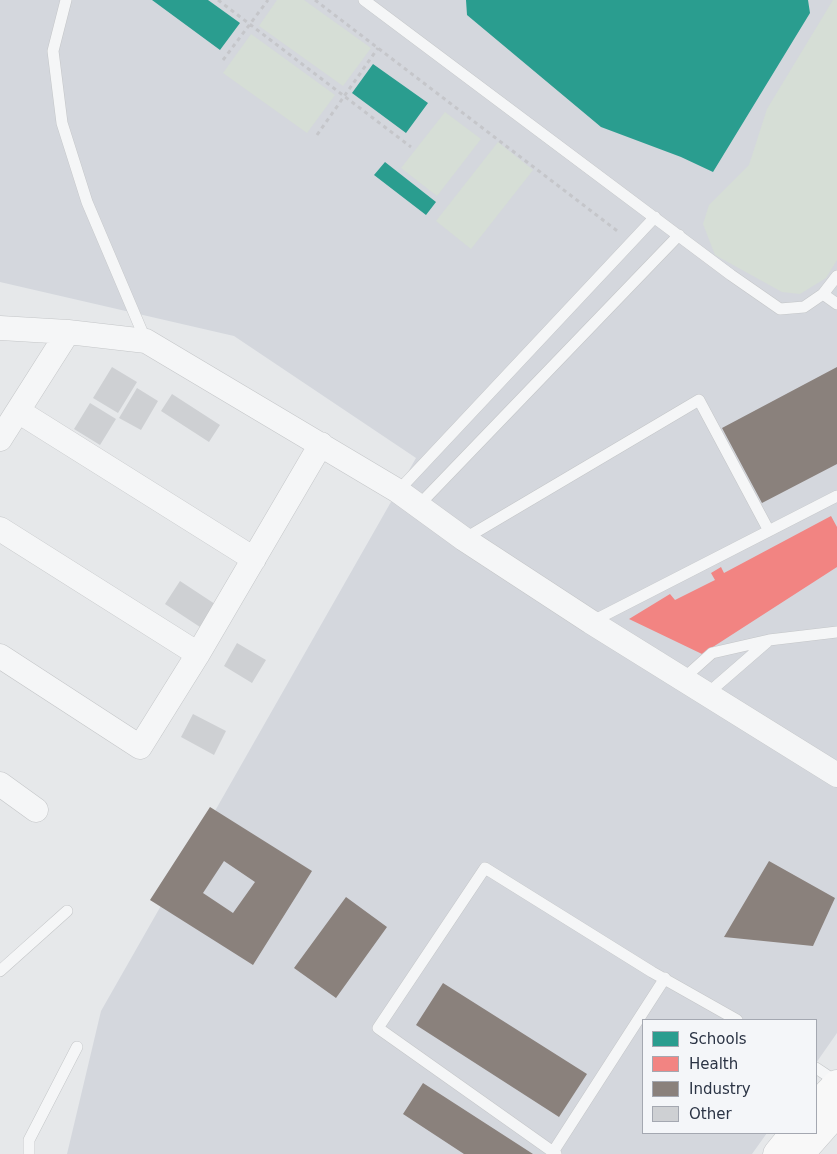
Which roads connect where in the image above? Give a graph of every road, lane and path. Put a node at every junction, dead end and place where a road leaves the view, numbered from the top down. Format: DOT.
graph roads {
  1 [pos="66,0"];
  2 [pos="218,0"];
  3 [pos="268,0"];
  4 [pos="315,0"];
  5 [pos="364,0"];
  6 [pos="250,24"];
  7 [pos="378,48"];
  8 [pos="223,60"];
  9 [pos="344,96"];
  10 [pos="317,135"];
  11 [pos="411,147"];
  12 [pos="655,217"];
  13 [pos="679,235"];
  14 [pos="632,242"];
  15 [pos="837,276"];
  16 [pos="823,294"];
  17 [pos="837,304"];
  18 [pos="0,328"];
  19 [pos="68,332"];
  20 [pos="146,341"];
  21 [pos="18,411"];
  22 [pos="0,439"];
  23 [pos="321,444"];
  24 [pos="398,491"];
  25 [pos="837,496"];
  26 [pos="418,506"];
  27 [pos="0,529"];
  28 [pos="769,531"];
  29 [pos="464,539"];
  30 [pos="254,559"];
  31 [pos="592,622"];
  32 [pos="837,632"];
  33 [pos="769,640"];
  34 [pos="198,654"];
  35 [pos="0,656"];
  36 [pos="683,679"];
  37 [pos="707,694"];
  38 [pos="837,775"];
  39 [pos="0,784"];
  40 [pos="36,810"];
  41 [pos="67,911"];
  42 [pos="0,972"];
  43 [pos="665,978"];
  44 [pos="735,1019"];
  45 [pos="77,1046"];
  46 [pos="817,1069"];
  47 [pos="837,1083"];
  48 [pos="817,1105"];
  49 [pos="837,1112"];
  50 [pos="793,1134"];
  51 [pos="554,1153"];
  52 [pos="29,1154"];
  53 [pos="777,1154"];
  54 [pos="800,1154"];
  1 -- 20 [label="lane"];
  2 -- 6 [label="path"];
  3 -- 6 [label="path"];
  4 -- 7 [label="path"];
  5 -- 12 [label="lane"];
  6 -- 8 [label="path"];
  6 -- 9 [label="path"];
  7 -- 9 [label="path"];
  7 -- 14 [label="path"];
  9 -- 10 [label="path"];
  9 -- 11 [label="path"];
  12 -- 13 [label="lane"];
  12 -- 14 [label="lane"];
  13 -- 16 [label="lane"];
  13 -- 26 [label="lane"];
  14 -- 24 [label="lane"];
  15 -- 16 [label="lane"];
  16 -- 17 [label="lane"];
  18 -- 19 [label="street"];
  19 -- 20 [label="street"];
  19 -- 21 [label="street"];
  20 -- 23 [label="street"];
  21 -- 22 [label="street"];
  21 -- 30 [label="street"];
  23 -- 24 [label="street"];
  23 -- 30 [label="street"];
  24 -- 26 [label="street"];
  25 -- 28 [label="lane"];
  26 -- 29 [label="street"];
  27 -- 34 [label="street"];
  28 -- 29 [label="lane"];
  28 -- 31 [label="lane"];
  29 -- 31 [label="street"];
  30 -- 34 [label="street"];
  31 -- 36 [label="street"];
  32 -- 33 [label="lane"];
  33 -- 36 [label="lane"];
  33 -- 37 [label="lane"];
  34 -- 35 [label="street"];
  36 -- 37 [label="street"];
  37 -- 38 [label="street"];
  39 -- 40 [label="street"];
  41 -- 42 [label="lane"];
  43 -- 44 [label="lane"];
  43 -- 51 [label="lane"];
  43 -- 51 [label="lane"];
  45 -- 52 [label="lane"];
  46 -- 47 [label="lane"];
  47 -- 48 [label="main road"];
  49 -- 54 [label="main road"];
  50 -- 53 [label="main road"];
}
